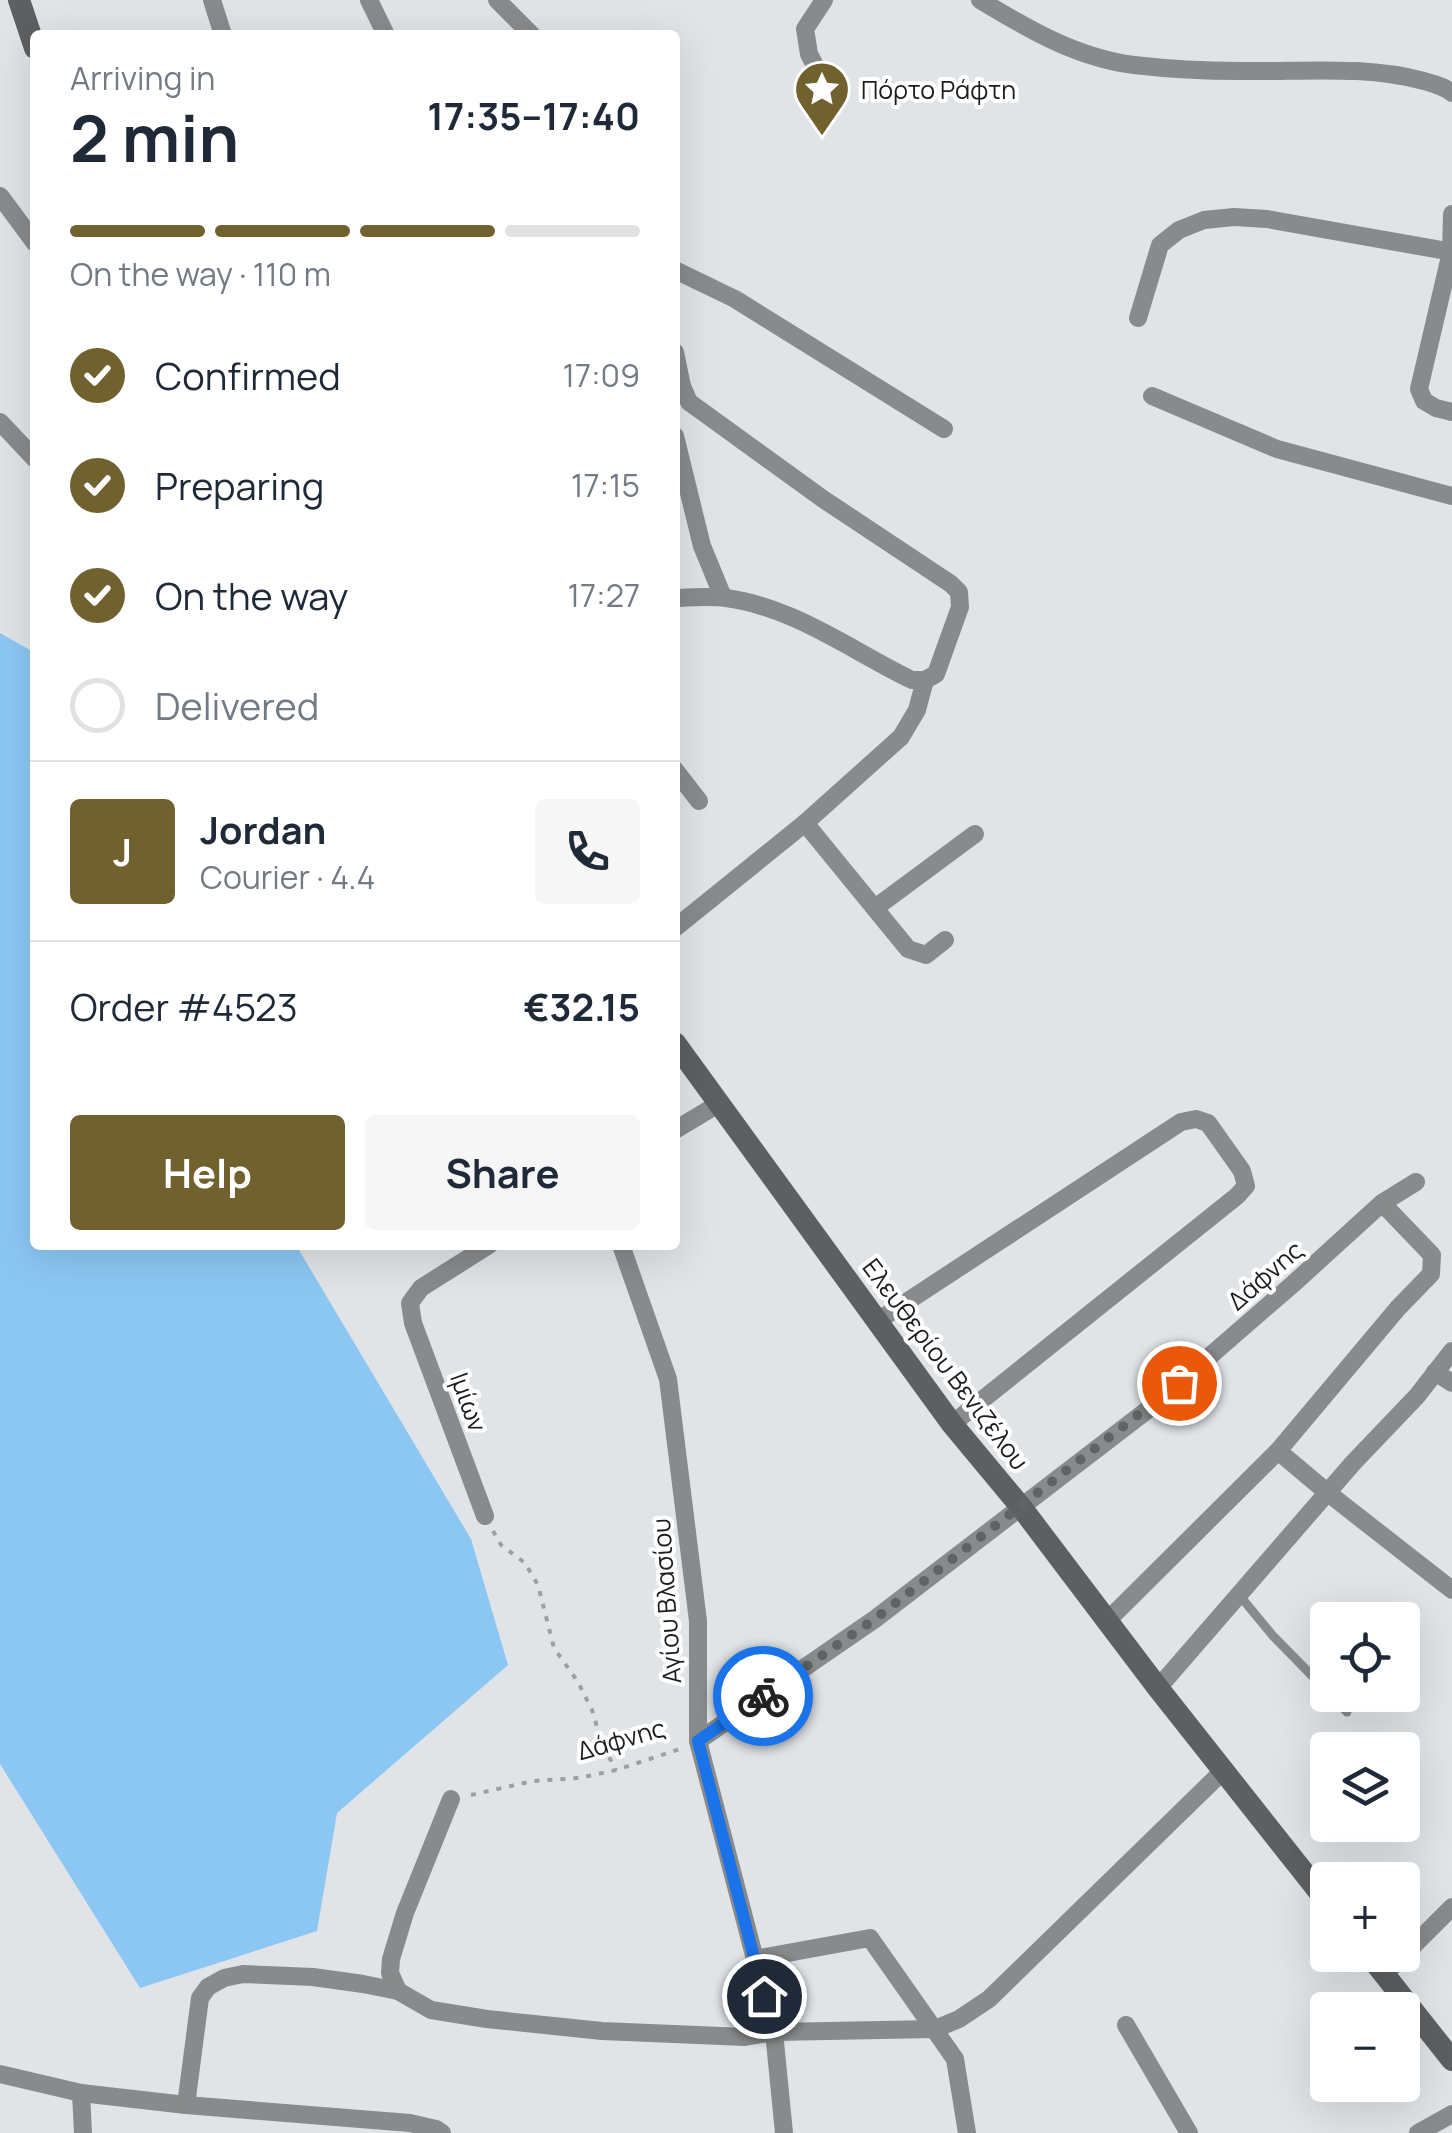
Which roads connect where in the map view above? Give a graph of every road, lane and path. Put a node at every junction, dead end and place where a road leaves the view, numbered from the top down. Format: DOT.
graph roads {
  1 [pos="19,0"];
  2 [pos="212,0"];
  3 [pos="369,0"];
  4 [pos="497,0"];
  5 [pos="824,0"];
  6 [pos="980,0"];
  7 [pos="221,30"];
  8 [pos="384,30"];
  9 [pos="527,30"];
  10 [pos="30,33"];
  11 [pos="820,75"];
  12 [pos="1452,92"];
  13 [pos="0,196"];
  14 [pos="1452,214"];
  15 [pos="30,236"];
  16 [pos="1451,252"];
  17 [pos="680,272"];
  18 [pos="1138,318"];
  19 [pos="680,377"];
  20 [pos="1152,396"];
  21 [pos="1452,412"];
  22 [pos="0,422"];
  23 [pos="944,429"];
  24 [pos="30,454"];
  25 [pos="680,456"];
  26 [pos="1452,496"];
  27 [pos="680,595"];
  28 [pos="723,597"];
  29 [pos="924,680"];
  30 [pos="680,777"];
  31 [pos="698,801"];
  32 [pos="805,822"];
  33 [pos="975,834"];
  34 [pos="874,908"];
  35 [pos="680,924"];
  36 [pos="945,940"];
  37 [pos="680,1050"];
  38 [pos="720,1103"];
  39 [pos="680,1127"];
  40 [pos="1416,1182"];
  41 [pos="1382,1202"];
  42 [pos="481,1250"];
  43 [pos="623,1250"];
  44 [pos="876,1322"];
  45 [pos="1452,1351"];
  46 [pos="1435,1372"];
  47 [pos="1452,1383"];
  48 [pos="952,1424"];
  49 [pos="1278,1451"];
  50 [pos="1328,1493"];
  51 [pos="1021,1507"];
  52 [pos="485,1516"];
  53 [pos="1452,1590"];
  54 [pos="1240,1596"];
  55 [pos="1107,1621"];
  56 [pos="1310,1674"];
  57 [pos="1158,1688"];
  58 [pos="698,1741"];
  59 [pos="616,1770"];
  60 [pos="1223,1770"];
  61 [pos="452,1799"];
  62 [pos="1310,1880"];
  63 [pos="1452,1907"];
  64 [pos="754,1958"];
  65 [pos="1382,1972"];
  66 [pos="1384,1975"];
  67 [pos="398,1991"];
  68 [pos="1126,2026"];
  69 [pos="934,2029"];
  70 [pos="774,2032"];
  71 [pos="1452,2060"];
  72 [pos="0,2074"];
  73 [pos="81,2093"];
  74 [pos="186,2104"];
  75 [pos="1452,2114"];
  76 [pos="84,2133"];
  77 [pos="442,2133"];
  78 [pos="784,2133"];
  79 [pos="968,2133"];
  80 [pos="1189,2133"];
  81 [pos="1418,2133"];
  1 -- 10 [label="street"];
  2 -- 7 [label="street"];
  3 -- 8 [label="street"];
  4 -- 9 [label="street"];
  5 -- 11 [label="street"];
  6 -- 12 [label="street"];
  13 -- 15 [label="street"];
  14 -- 16 [label="street"];
  16 -- 18 [label="street"];
  16 -- 21 [label="street"];
  17 -- 23 [label="street"];
  19 -- 29 [label="street"];
  20 -- 26 [label="street"];
  22 -- 24 [label="street"];
  25 -- 28 [label="street"];
  27 -- 28 [label="street"];
  28 -- 29 [label="street"];
  29 -- 32 [label="street"];
  30 -- 31 [label="street"];
  32 -- 34 [label="street"];
  32 -- 35 [label="street"];
  33 -- 34 [label="street"];
  34 -- 36 [label="street"];
  37 -- 38 [label="street, Ελευθερίου Βενιζέλου"];
  38 -- 39 [label="street"];
  38 -- 44 [label="street, Ελευθερίου Βενιζέλου"];
  40 -- 41 [label="street, Δάφνης"];
  41 -- 49 [label="street"];
  41 -- 51 [label="street, Δάφνης"];
  42 -- 52 [label="street, Ιμίων"];
  43 -- 58 [label="street, Αγίου Βλασίου"];
  44 -- 48 [label="street, Ελευθερίου Βενιζέλου"];
  44 -- 48 [label="street"];
  45 -- 46 [label="street"];
  46 -- 47 [label="street"];
  46 -- 50 [label="street"];
  48 -- 51 [label="street, Ελευθερίου Βενιζέλου"];
  49 -- 50 [label="street"];
  49 -- 55 [label="street"];
  50 -- 53 [label="street"];
  50 -- 54 [label="street"];
  51 -- 55 [label="street, Ελευθερίου Βενιζέλου"];
  51 -- 58 [label="street, Δάφνης"];
  52 -- 59 [label="path"];
  54 -- 56 [label="lane"];
  54 -- 57 [label="street"];
  55 -- 57 [label="street, Ελευθερίου Βενιζέλου"];
  57 -- 60 [label="street, Ελευθερίου Βενιζέλου"];
  58 -- 59 [label="path, Δάφνης"];
  58 -- 64 [label="street, Αγίου Βλασίου"];
  59 -- 61 [label="path, Δάφνης"];
  60 -- 62 [label="street, Ελευθερίου Βενιζέλου"];
  60 -- 69 [label="street"];
  61 -- 67 [label="street"];
  63 -- 66 [label="street"];
  64 -- 69 [label="street"];
  64 -- 70 [label="street, Αγίου Βλασίου"];
  65 -- 66 [label="street"];
  66 -- 71 [label="street"];
  67 -- 70 [label="street"];
  67 -- 74 [label="street"];
  68 -- 80 [label="street"];
  69 -- 70 [label="street"];
  69 -- 79 [label="street"];
  70 -- 78 [label="street, Αγίου Βλασίου"];
  72 -- 73 [label="street"];
  73 -- 74 [label="street"];
  73 -- 76 [label="street"];
  74 -- 77 [label="street"];
  75 -- 81 [label="street"];
}
